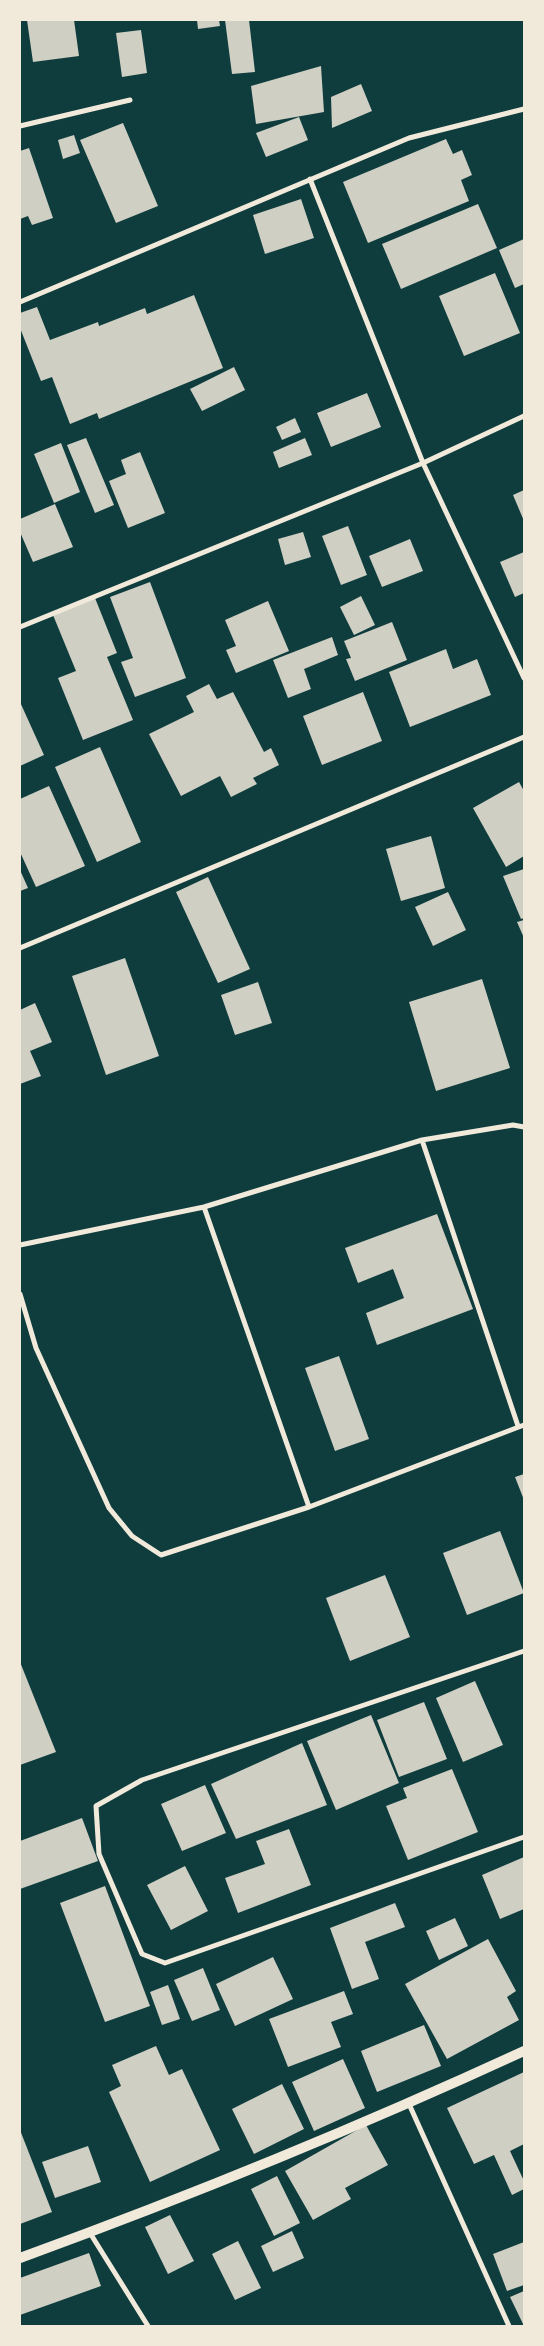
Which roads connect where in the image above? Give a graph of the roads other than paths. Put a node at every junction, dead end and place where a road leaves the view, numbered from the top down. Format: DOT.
graph roads {
  1 [pos="130,100"];
  2 [pos="524,109"];
  3 [pos="20,126"];
  4 [pos="310,179"];
  5 [pos="20,302"];
  6 [pos="524,416"];
  7 [pos="423,463"];
  8 [pos="20,627"];
  9 [pos="524,678"];
  10 [pos="524,737"];
  11 [pos="20,948"];
  12 [pos="524,1127"];
  13 [pos="422,1140"];
  14 [pos="204,1207"];
  15 [pos="20,1245"];
  16 [pos="20,1294"];
  17 [pos="524,1425"];
  18 [pos="518,1426"];
  19 [pos="309,1507"];
  20 [pos="524,1651"];
  21 [pos="524,1837"];
  22 [pos="524,2051"];
  23 [pos="409,2104"];
  24 [pos="90,2233"];
  25 [pos="20,2258"];
  26 [pos="148,2326"];
  27 [pos="508,2326"];
  1 -- 3 [label="street"];
  2 -- 4 [label="street"];
  4 -- 5 [label="street"];
  4 -- 7 [label="street"];
  6 -- 7 [label="street"];
  7 -- 8 [label="street"];
  7 -- 9 [label="street"];
  10 -- 11 [label="street"];
  12 -- 13 [label="street"];
  13 -- 14 [label="street"];
  13 -- 18 [label="street"];
  14 -- 15 [label="street"];
  14 -- 19 [label="street"];
  16 -- 19 [label="street"];
  17 -- 18 [label="street"];
  18 -- 19 [label="street"];
  20 -- 21 [label="street"];
  22 -- 23 [label="main road"];
  23 -- 24 [label="main road"];
  23 -- 27 [label="street"];
  24 -- 25 [label="main road"];
  24 -- 26 [label="street"];
}
